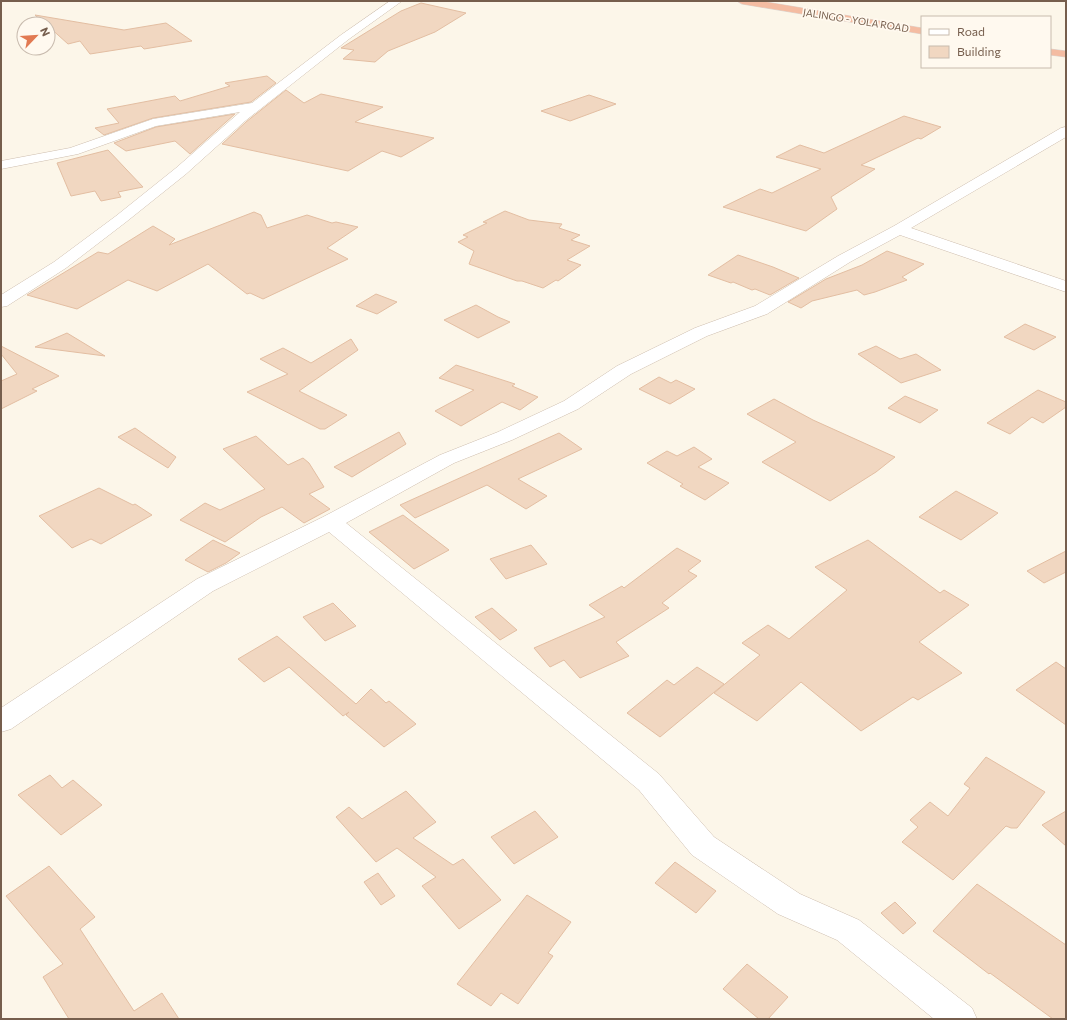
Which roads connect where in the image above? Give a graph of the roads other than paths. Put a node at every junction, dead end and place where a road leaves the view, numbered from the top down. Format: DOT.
graph roads {
  1 [pos="397,1"];
  2 [pos="742,1"];
  3 [pos="774,1"];
  4 [pos="921,25"];
  5 [pos="921,31"];
  6 [pos="1051,46"];
  7 [pos="1066,49"];
  8 [pos="1051,52"];
  9 [pos="1066,54"];
  10 [pos="258,106"];
  11 [pos="1066,131"];
  12 [pos="1,165"];
  13 [pos="899,229"];
  14 [pos="1066,287"];
  15 [pos="1,302"];
  16 [pos="330,522"];
  17 [pos="1,722"];
  18 [pos="960,1019"];
  1 -- 10 [label="street"];
  2 -- 5 [label="highway, JALINGO - YOLA ROAD"];
  3 -- 4 [label="highway"];
  6 -- 7 [label="highway"];
  8 -- 9 [label="highway"];
  10 -- 12 [label="street"];
  10 -- 15 [label="street"];
  11 -- 13 [label="street"];
  13 -- 14 [label="street"];
  13 -- 16 [label="street"];
  16 -- 17 [label="street"];
  16 -- 18 [label="street"];
}
